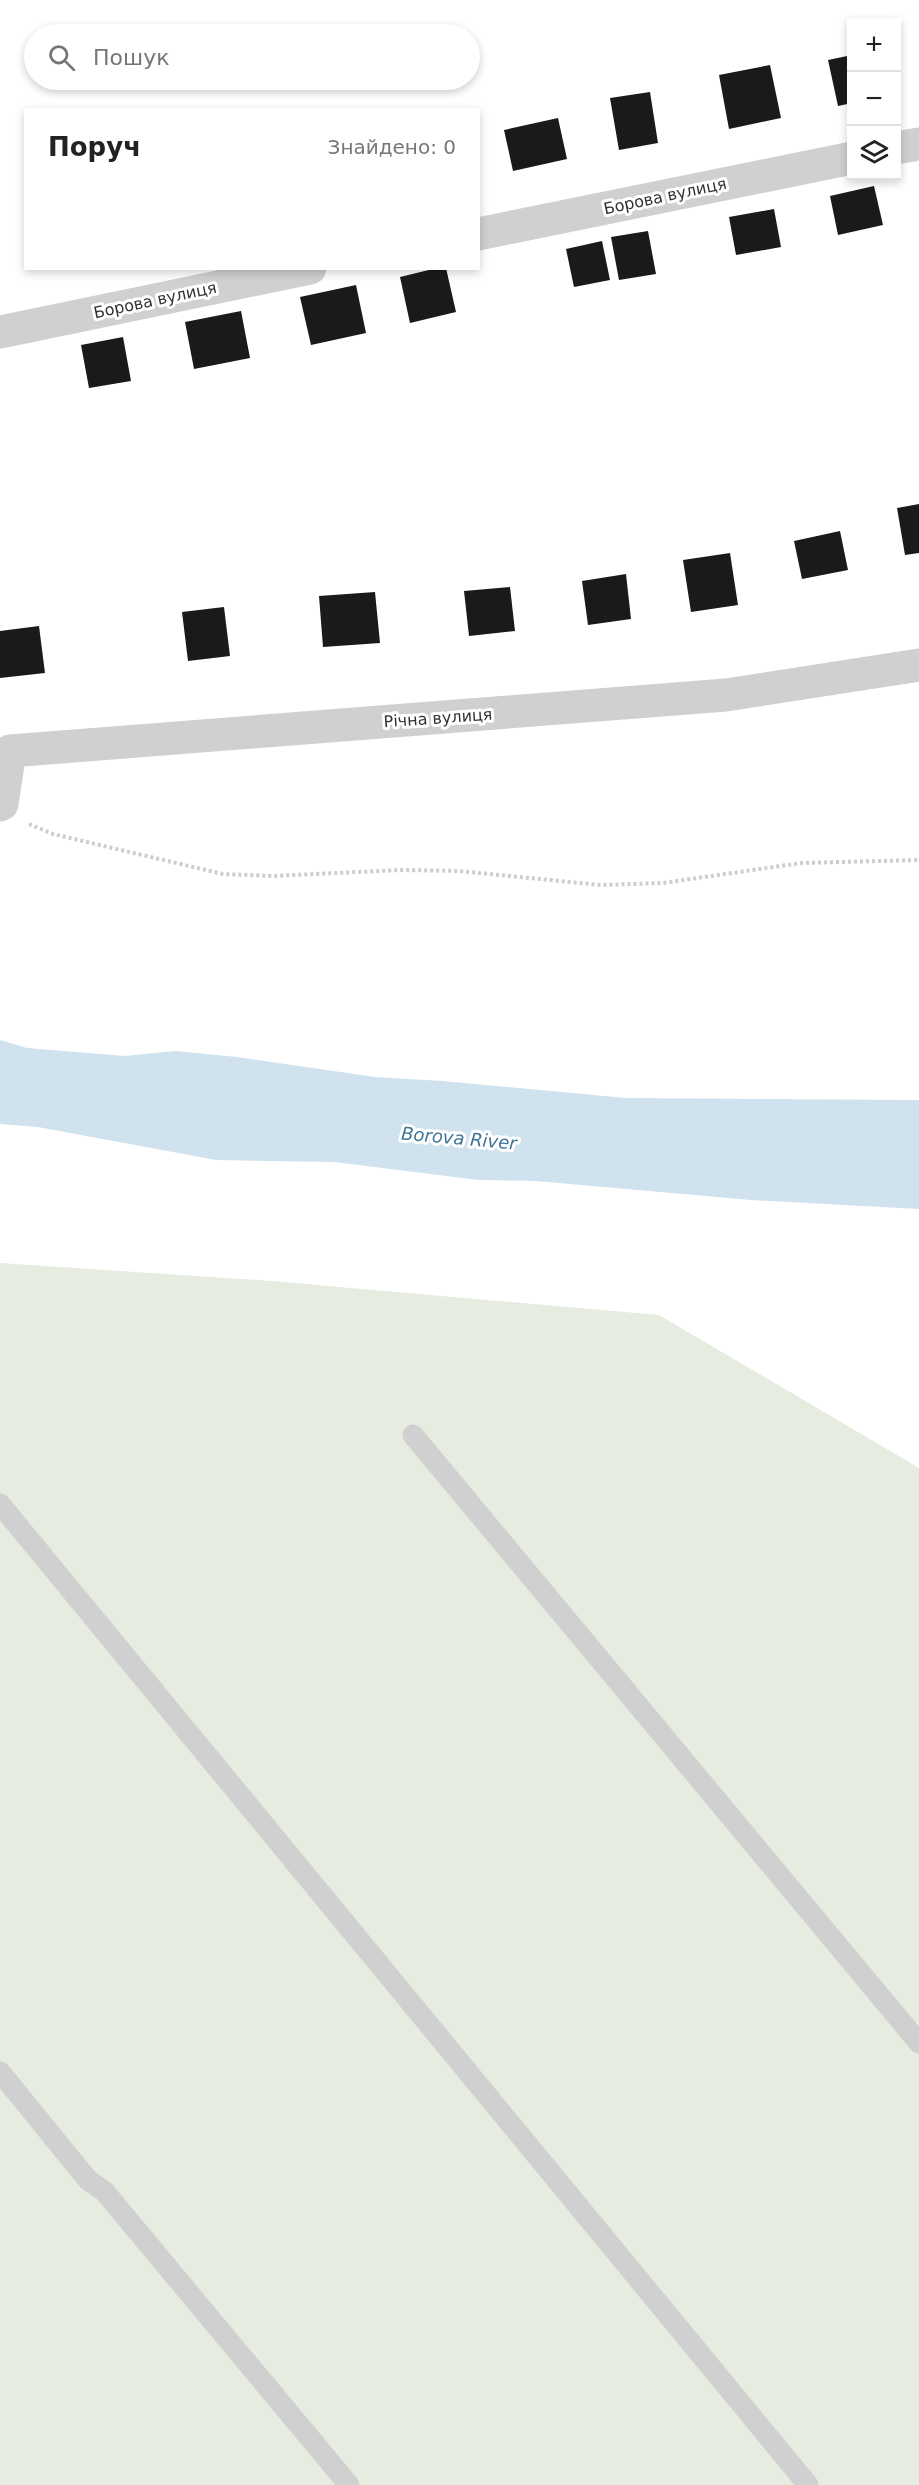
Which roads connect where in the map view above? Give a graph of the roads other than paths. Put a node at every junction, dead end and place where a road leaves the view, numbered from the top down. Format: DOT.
graph roads {
  1 [pos="919,144"];
  2 [pos="901,147"];
  3 [pos="847,159"];
  4 [pos="480,234"];
  5 [pos="300,270"];
  6 [pos="0,332"];
  7 [pos="919,665"];
  8 [pos="5,747"];
  9 [pos="1,804"];
  10 [pos="413,1435"];
  11 [pos="0,1504"];
  12 [pos="919,2043"];
  13 [pos="0,2072"];
  14 [pos="349,2485"];
  15 [pos="808,2485"];
  1 -- 2 [label="street"];
  3 -- 4 [label="street, Борова вулиця"];
  5 -- 6 [label="street, Борова вулиця"];
  7 -- 8 [label="street, Річна вулиця"];
  8 -- 9 [label="street, Річна вулиця"];
  10 -- 12 [label="lane"];
  11 -- 15 [label="lane"];
  13 -- 14 [label="lane"];
}
